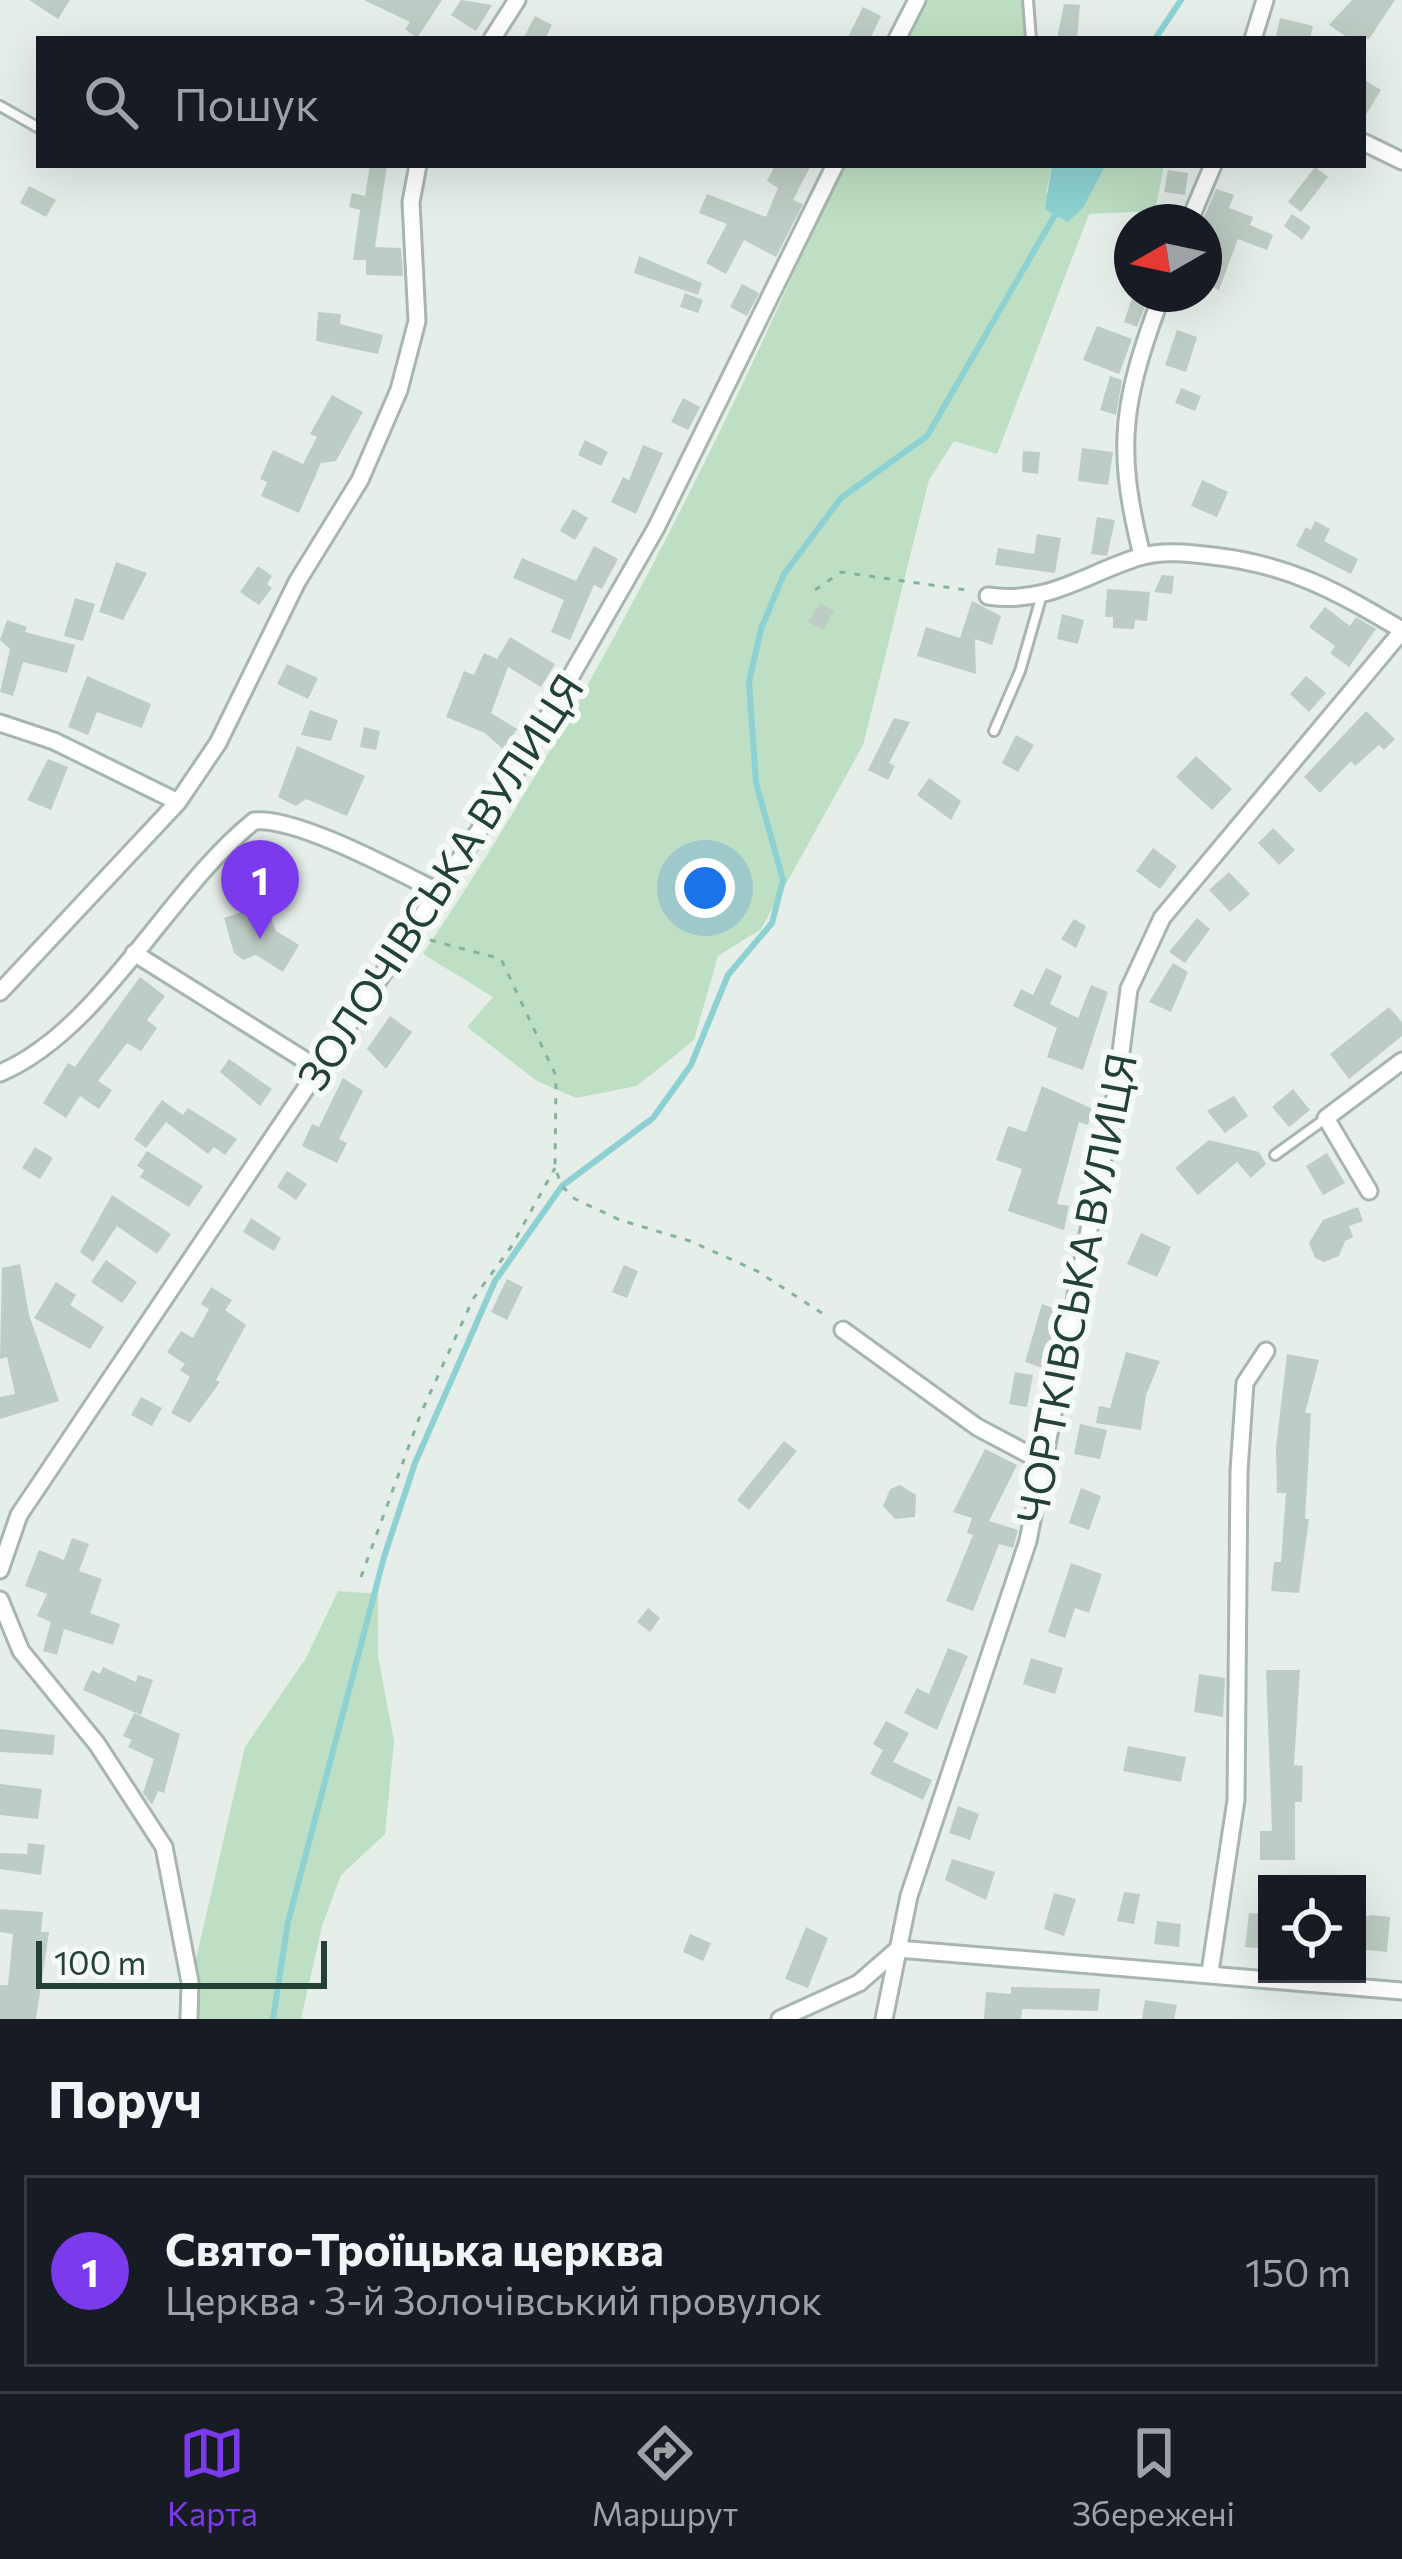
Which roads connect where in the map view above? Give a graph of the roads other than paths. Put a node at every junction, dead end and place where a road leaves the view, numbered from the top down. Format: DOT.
graph roads {
  1 [pos="517,0"];
  2 [pos="917,0"];
  3 [pos="1028,0"];
  4 [pos="1265,0"];
  5 [pos="494,36"];
  6 [pos="899,36"];
  7 [pos="1031,36"];
  8 [pos="1254,36"];
  9 [pos="0,106"];
  10 [pos="36,126"];
  11 [pos="1366,143"];
  12 [pos="1402,161"];
  13 [pos="417,168"];
  14 [pos="834,168"];
  15 [pos="1212,168"];
  16 [pos="1197,204"];
  17 [pos="1156,312"];
  18 [pos="1142,555"];
  19 [pos="988,596"];
  20 [pos="1041,598"];
  21 [pos="1402,630"];
  22 [pos="0,723"];
  23 [pos="994,731"];
  24 [pos="178,802"];
  25 [pos="439,892"];
  26 [pos="134,953"];
  27 [pos="0,992"];
  28 [pos="1402,1061"];
  29 [pos="319,1070"];
  30 [pos="0,1073"];
  31 [pos="1326,1118"];
  32 [pos="1275,1154"];
  33 [pos="1369,1191"];
  34 [pos="844,1330"];
  35 [pos="1266,1351"];
  36 [pos="1043,1462"];
  37 [pos="0,1570"];
  38 [pos="0,1600"];
  39 [pos="898,1949"];
  40 [pos="1210,1972"];
  41 [pos="1402,1991"];
  42 [pos="189,2019"];
  43 [pos="780,2019"];
  44 [pos="884,2019"];
  1 -- 5 [label="street"];
  2 -- 6 [label="street"];
  3 -- 7 [label="lane"];
  4 -- 8 [label="street"];
  9 -- 10 [label="lane"];
  11 -- 12 [label="street"];
  13 -- 24 [label="street"];
  14 -- 25 [label="street, ЗОЛОЧІВСЬКА ВУЛИЦЯ"];
  15 -- 16 [label="street"];
  17 -- 18 [label="street"];
  18 -- 20 [label="street"];
  18 -- 21 [label="street"];
  19 -- 20 [label="street"];
  20 -- 23 [label="lane"];
  21 -- 36 [label="street, ЧОРТКІВСЬКА ВУЛИЦЯ"];
  22 -- 24 [label="street"];
  24 -- 27 [label="street"];
  25 -- 26 [label="street"];
  25 -- 29 [label="street, ЗОЛОЧІВСЬКА ВУЛИЦЯ"];
  26 -- 29 [label="street"];
  26 -- 30 [label="street"];
  28 -- 31 [label="street"];
  29 -- 37 [label="street, ЗОЛОЧІВСЬКА ВУЛИЦЯ"];
  31 -- 32 [label="lane"];
  31 -- 33 [label="street"];
  34 -- 36 [label="street"];
  35 -- 40 [label="street"];
  36 -- 39 [label="street, ЧОРТКІВСЬКА ВУЛИЦЯ"];
  38 -- 42 [label="street"];
  39 -- 40 [label="street"];
  39 -- 43 [label="street"];
  39 -- 44 [label="street, ЧОРТКІВСЬКА ВУЛИЦЯ"];
  40 -- 41 [label="street"];
}
